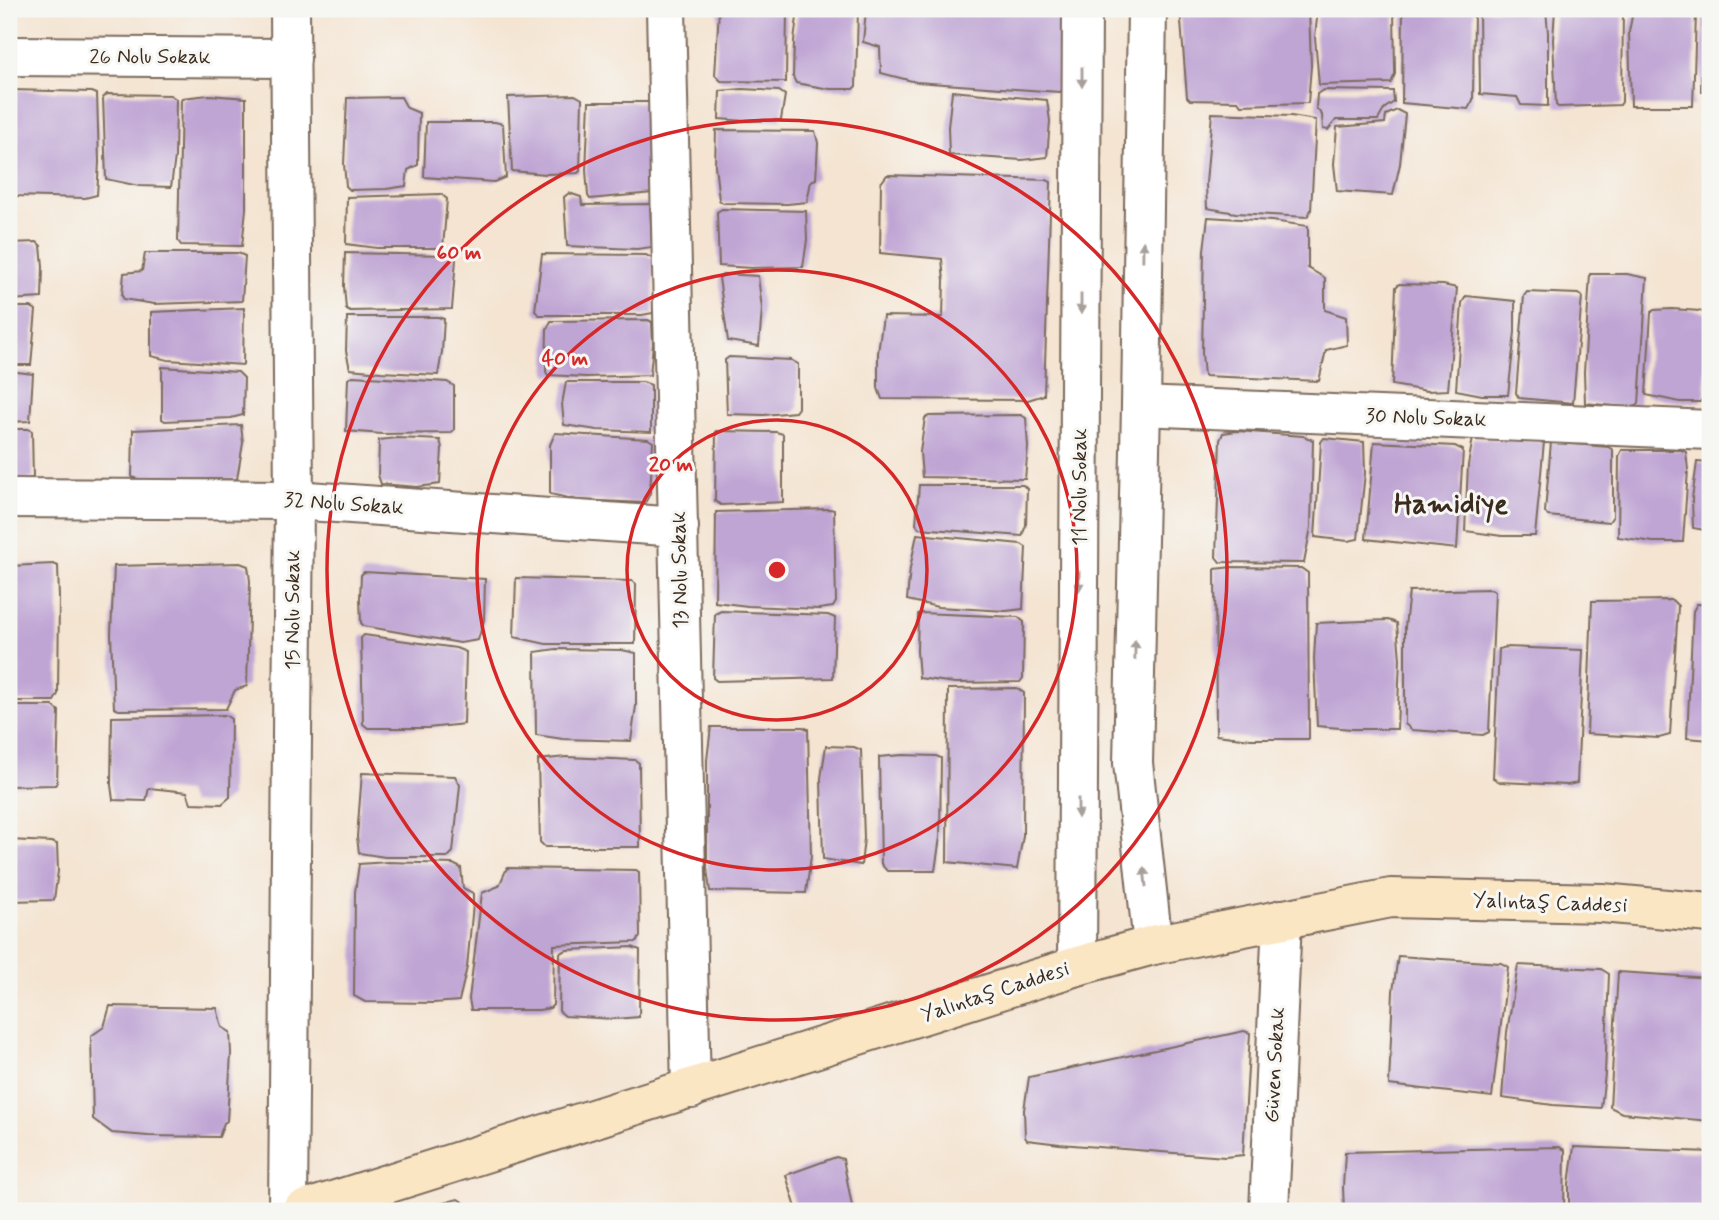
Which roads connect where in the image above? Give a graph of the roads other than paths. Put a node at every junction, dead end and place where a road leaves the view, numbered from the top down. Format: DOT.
graph roads {
  1 [pos="290,9"];
  2 [pos="666,9"];
  3 [pos="1082,9"];
  4 [pos="1147,9"];
  5 [pos="9,56"];
  6 [pos="291,58"];
  7 [pos="1141,406"];
  8 [pos="1710,430"];
  9 [pos="9,498"];
  10 [pos="294,500"];
  11 [pos="679,527"];
  12 [pos="1710,913"];
  13 [pos="1282,919"];
  14 [pos="1153,945"];
  15 [pos="1077,966"];
  16 [pos="691,1089"];
  17 [pos="288,1211"];
  18 [pos="300,1211"];
  19 [pos="1269,1211"];
  1 -- 6 [label="street, 15 Nolu Sokak"];
  2 -- 11 [label="street, 13 Nolu Sokak"];
  3 -- 15 [label="street, 11 Nolu Sokak, one-way"];
  7 -- 4 [label="street, one-way"];
  5 -- 6 [label="street, 26 Nolu Sokak"];
  6 -- 10 [label="street, 15 Nolu Sokak"];
  7 -- 8 [label="street, 30 Nolu Sokak"];
  14 -- 7 [label="street, one-way"];
  9 -- 10 [label="street, 32 Nolu Sokak"];
  10 -- 11 [label="street, 32 Nolu Sokak"];
  10 -- 17 [label="street, 15 Nolu Sokak"];
  11 -- 16 [label="street, 13 Nolu Sokak"];
  12 -- 13 [label="main road, Yalıntaş Caddesi"];
  13 -- 14 [label="main road, Yalıntaş Caddesi"];
  13 -- 19 [label="street, Güven Sokak"];
  14 -- 15 [label="main road, Yalıntaş Caddesi"];
  15 -- 16 [label="main road, Yalıntaş Caddesi"];
  16 -- 18 [label="main road, Yalıntaş Caddesi"];
}
